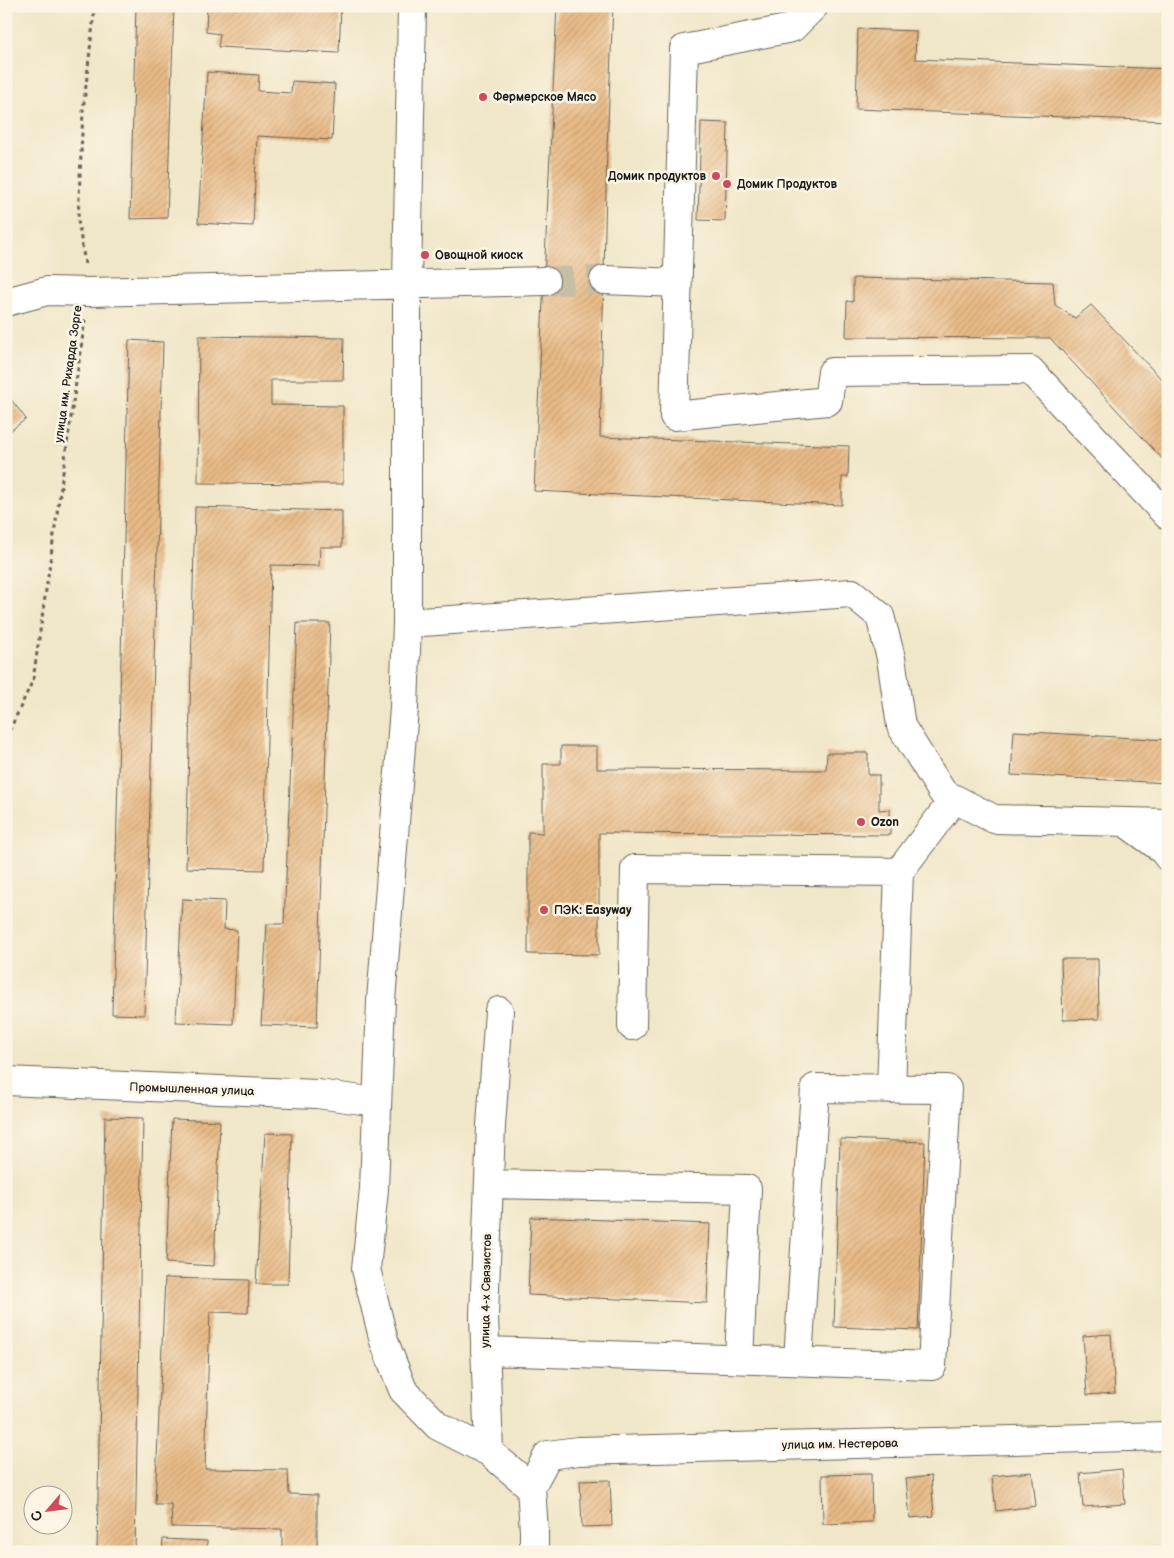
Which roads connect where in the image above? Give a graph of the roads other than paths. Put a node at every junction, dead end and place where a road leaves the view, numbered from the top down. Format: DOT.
graph roads {
  1 [pos="412,6"];
  2 [pos="814,6"];
  3 [pos="604,280"];
  4 [pos="545,281"];
  5 [pos="677,283"];
  6 [pos="407,284"];
  7 [pos="6,302"];
  8 [pos="1168,516"];
  9 [pos="407,623"];
  10 [pos="954,799"];
  11 [pos="1126,823"];
  12 [pos="1168,823"];
  13 [pos="1168,858"];
  14 [pos="899,872"];
  15 [pos="499,1011"];
  16 [pos="632,1026"];
  17 [pos="6,1081"];
  18 [pos="891,1089"];
  19 [pos="378,1102"];
  20 [pos="489,1184"];
  21 [pos="485,1351"];
  22 [pos="739,1359"];
  23 [pos="798,1361"];
  24 [pos="1168,1436"];
  25 [pos="488,1452"];
  26 [pos="531,1487"];
  27 [pos="534,1552"];
  1 -- 6 [label="street"];
  2 -- 5 [label="street"];
  3 -- 5 [label="street"];
  4 -- 6 [label="street"];
  5 -- 8 [label="street"];
  6 -- 7 [label="street"];
  6 -- 9 [label="street"];
  9 -- 10 [label="street"];
  9 -- 19 [label="street"];
  10 -- 11 [label="street"];
  10 -- 14 [label="street"];
  11 -- 12 [label="street"];
  11 -- 13 [label="street"];
  14 -- 16 [label="street"];
  14 -- 18 [label="street"];
  15 -- 20 [label="street, улица 4-х Связистов"];
  17 -- 19 [label="street, Промышленная улица"];
  18 -- 23 [label="street"];
  18 -- 23 [label="street"];
  19 -- 25 [label="street"];
  20 -- 21 [label="street, улица 4-х Связистов"];
  20 -- 22 [label="street"];
  21 -- 22 [label="street"];
  21 -- 25 [label="street, улица 4-х Связистов"];
  22 -- 23 [label="street"];
  24 -- 26 [label="street, улица им. Нестерова"];
  25 -- 26 [label="street"];
  26 -- 27 [label="street"];
}
